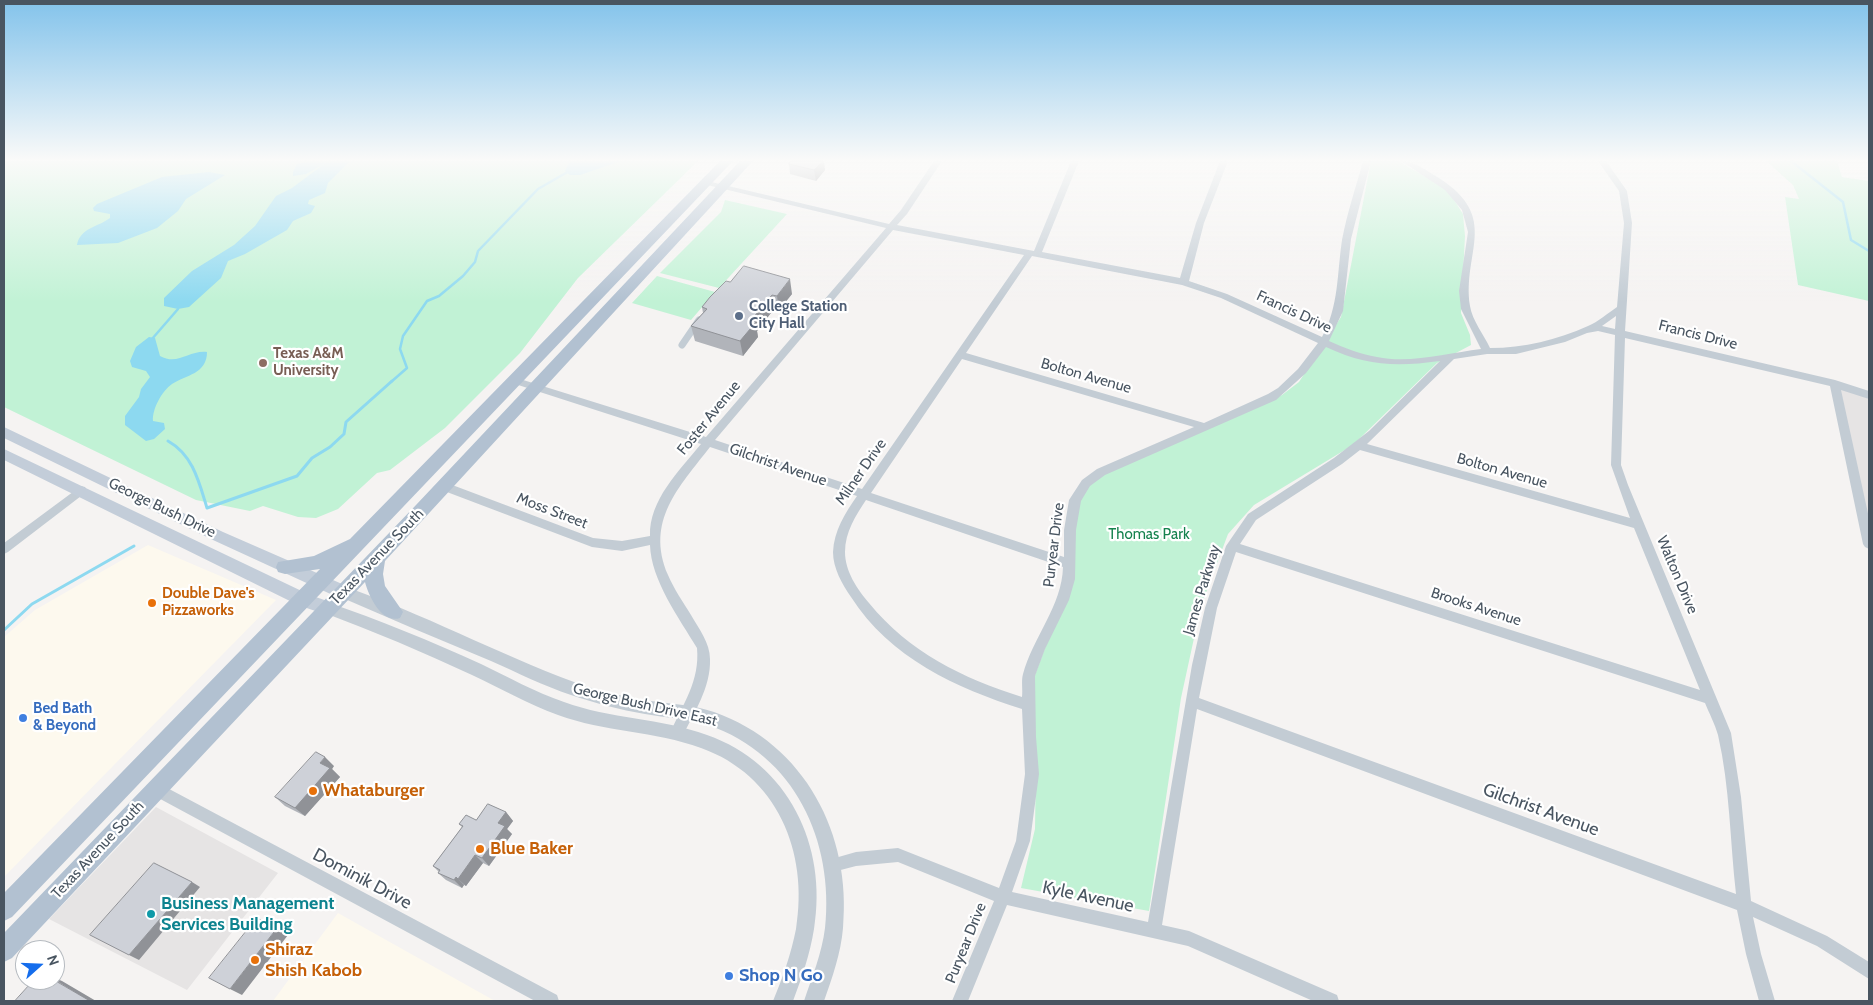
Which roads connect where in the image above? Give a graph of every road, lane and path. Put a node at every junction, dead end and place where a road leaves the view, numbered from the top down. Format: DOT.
graph roads {
  1 [pos="681,208"];
  2 [pos="703,208"];
  3 [pos="816,208"];
  4 [pos="906,208"];
  5 [pos="1054,208"];
  6 [pos="1206,208"];
  7 [pos="1355,208"];
  8 [pos="1465,208"];
  9 [pos="1627,208"];
  10 [pos="892,226"];
  11 [pos="1034,252"];
  12 [pos="1184,282"];
  13 [pos="1622,308"];
  14 [pos="706,311"];
  15 [pos="1591,328"];
  16 [pos="1620,332"];
  17 [pos="1322,342"];
  18 [pos="682,345"];
  19 [pos="1487,352"];
  20 [pos="961,355"];
  21 [pos="1450,357"];
  22 [pos="516,380"];
  23 [pos="1835,384"];
  24 [pos="535,387"];
  25 [pos="1869,395"];
  26 [pos="1203,426"];
  27 [pos="4,432"];
  28 [pos="708,442"];
  29 [pos="1357,445"];
  30 [pos="4,454"];
  31 [pos="443,486"];
  32 [pos="81,490"];
  33 [pos="864,494"];
  34 [pos="162,508"];
  35 [pos="1638,525"];
  36 [pos="366,535"];
  37 [pos="654,540"];
  38 [pos="1869,544"];
  39 [pos="1232,546"];
  40 [pos="4,549"];
  41 [pos="378,556"];
  42 [pos="1067,563"];
  43 [pos="285,567"];
  44 [pos="320,583"];
  45 [pos="343,592"];
  46 [pos="304,600"];
  47 [pos="328,608"];
  48 [pos="393,612"];
  49 [pos="1711,699"];
  50 [pos="1191,700"];
  51 [pos="1028,705"];
  52 [pos="687,713"];
  53 [pos="677,733"];
  54 [pos="156,789"];
  55 [pos="833,865"];
  56 [pos="1002,898"];
  57 [pos="1744,905"];
  58 [pos="4,909"];
  59 [pos="1154,930"];
  60 [pos="4,950"];
  61 [pos="1869,971"];
  62 [pos="551,1001"];
  63 [pos="783,1001"];
  64 [pos="814,1001"];
  65 [pos="960,1001"];
  66 [pos="1331,1001"];
  67 [pos="1767,1001"];
  1 -- 22 [label="main road, Texas Avenue South"];
  2 -- 24 [label="main road, Texas Avenue South"];
  3 -- 10 [label="street, Francis Drive"];
  4 -- 10 [label="street, Foster Avenue"];
  5 -- 11 [label="street, Milner Drive"];
  6 -- 12 [label="street"];
  7 -- 17 [label="street, Puryear Drive"];
  8 -- 19 [label="street"];
  9 -- 13 [label="street, Walton Drive"];
  10 -- 11 [label="street, Francis Drive"];
  10 -- 28 [label="street, Foster Avenue"];
  11 -- 12 [label="street, Francis Drive"];
  11 -- 20 [label="street, Milner Drive"];
  12 -- 17 [label="street, Francis Drive"];
  13 -- 15 [label="street"];
  13 -- 16 [label="street, Walton Drive"];
  14 -- 18 [label="street"];
  15 -- 16 [label="street, Francis Drive"];
  15 -- 19 [label="street, Francis Drive"];
  16 -- 23 [label="street, Francis Drive"];
  16 -- 35 [label="street, Walton Drive"];
  17 -- 21 [label="street, Francis Drive"];
  17 -- 26 [label="street, Puryear Drive"];
  19 -- 21 [label="street, Francis Drive"];
  20 -- 26 [label="street, Bolton Avenue"];
  20 -- 33 [label="street, Milner Drive"];
  21 -- 29 [label="street, James Parkway"];
  22 -- 24 [label="street, Gilchrist Avenue"];
  22 -- 36 [label="main road, Texas Avenue South"];
  23 -- 25 [label="street, Francis Drive"];
  23 -- 38 [label="street"];
  24 -- 28 [label="street, Gilchrist Avenue"];
  24 -- 31 [label="main road, Texas Avenue South"];
  26 -- 42 [label="street, Puryear Drive"];
  27 -- 34 [label="main road, George Bush Drive"];
  28 -- 33 [label="street, Gilchrist Avenue"];
  28 -- 37 [label="street, Foster Avenue"];
  29 -- 35 [label="street, Bolton Avenue"];
  29 -- 39 [label="street, James Parkway"];
  30 -- 32 [label="main road, George Bush Drive"];
  31 -- 37 [label="street, Moss Street"];
  31 -- 41 [label="main road, Texas Avenue South"];
  32 -- 34 [label="main road"];
  32 -- 40 [label="street"];
  32 -- 46 [label="main road, George Bush Drive"];
  33 -- 42 [label="street, Gilchrist Avenue"];
  33 -- 51 [label="street, Milner Drive"];
  34 -- 43 [label="main road, George Bush Drive"];
  35 -- 49 [label="street, Walton Drive"];
  36 -- 43 [label="main road"];
  36 -- 44 [label="main road, Texas Avenue South"];
  37 -- 52 [label="street, Foster Avenue"];
  39 -- 49 [label="street, Brooks Avenue"];
  39 -- 50 [label="street, James Parkway"];
  41 -- 45 [label="main road, Texas Avenue South"];
  41 -- 48 [label="main road"];
  42 -- 51 [label="street, Puryear Drive"];
  43 -- 44 [label="main road, George Bush Drive"];
  44 -- 45 [label="main road, George Bush Drive East"];
  44 -- 46 [label="main road, Texas Avenue South"];
  45 -- 47 [label="main road, Texas Avenue South"];
  45 -- 48 [label="street, George Bush Drive East"];
  46 -- 47 [label="main road, George Bush Drive East"];
  46 -- 58 [label="main road, Texas Avenue South"];
  47 -- 53 [label="street, George Bush Drive East"];
  47 -- 54 [label="main road, Texas Avenue South"];
  48 -- 52 [label="street, George Bush Drive East"];
  49 -- 57 [label="street, Walton Drive"];
  50 -- 57 [label="street, Gilchrist Avenue"];
  50 -- 59 [label="street, James Parkway"];
  51 -- 56 [label="street, Puryear Drive"];
  52 -- 53 [label="street, Foster Avenue"];
  52 -- 55 [label="street, George Bush Drive East"];
  53 -- 63 [label="street, George Bush Drive East"];
  54 -- 60 [label="main road, Texas Avenue South"];
  54 -- 62 [label="street, Dominik Drive"];
  55 -- 56 [label="street, Kyle Avenue"];
  55 -- 64 [label="street, George Bush Drive East"];
  56 -- 59 [label="street, Kyle Avenue"];
  56 -- 65 [label="street, Puryear Drive"];
  57 -- 61 [label="street, Gilchrist Avenue"];
  57 -- 67 [label="street, Walton Drive"];
  59 -- 66 [label="street, Kyle Avenue"];
}
